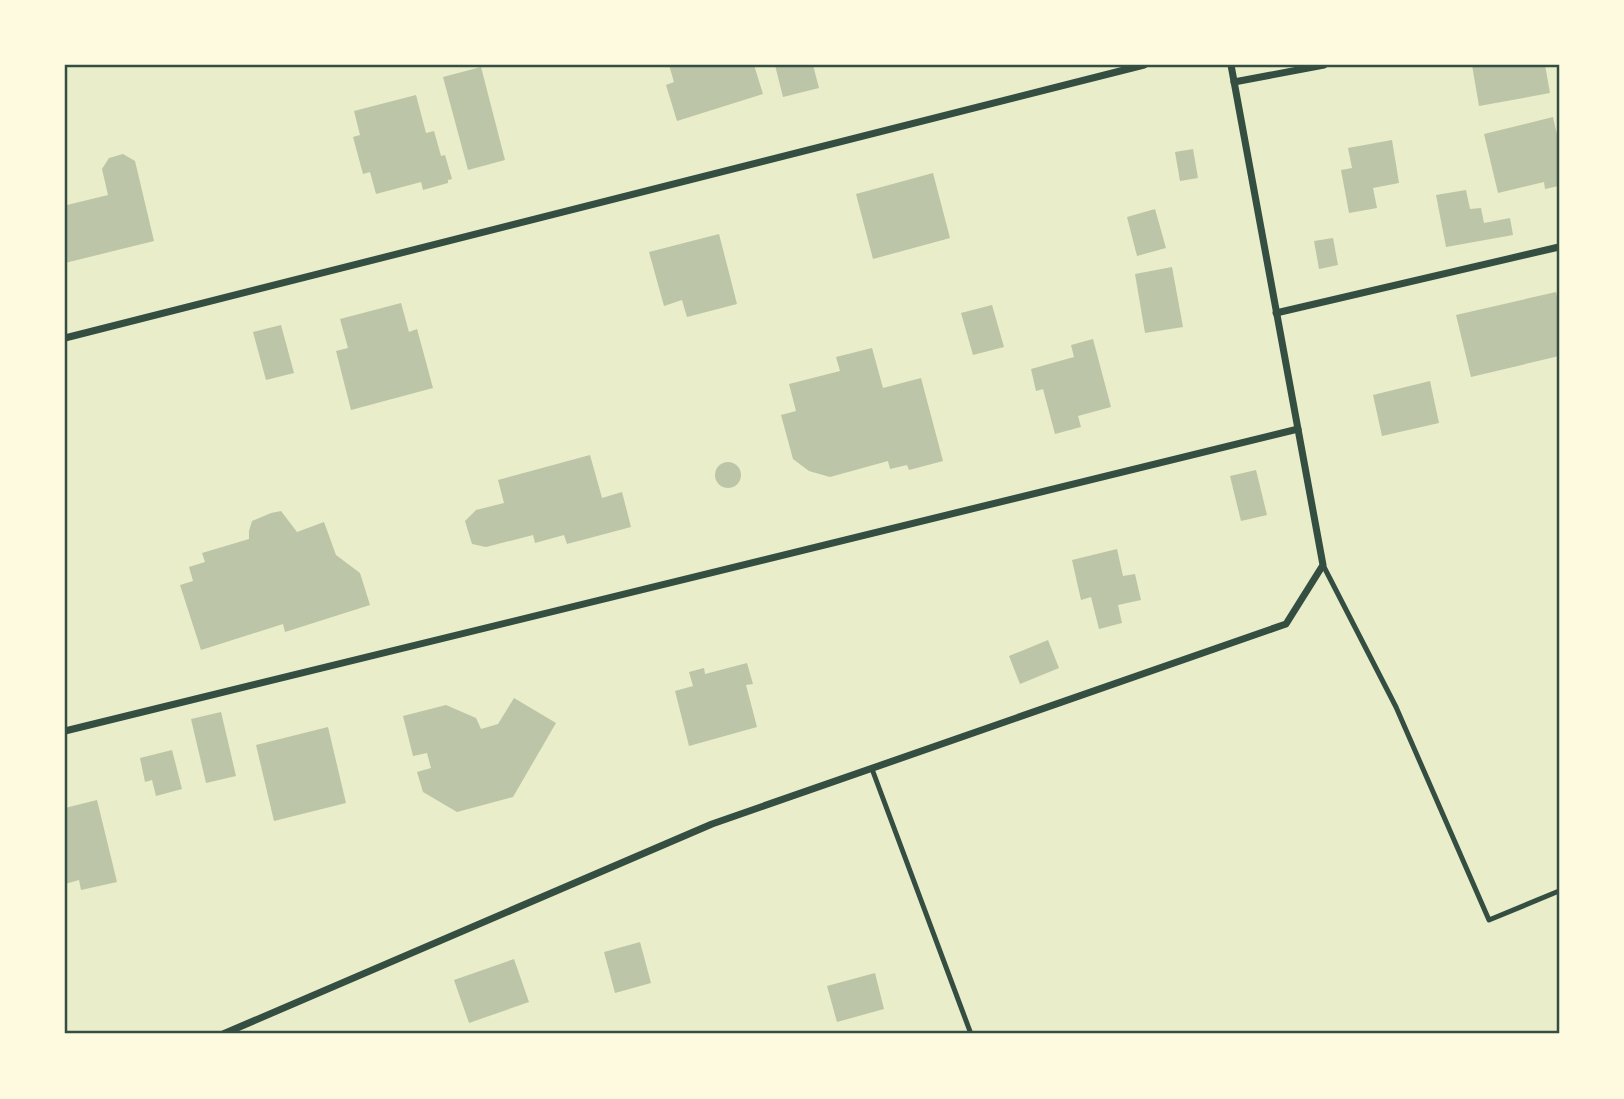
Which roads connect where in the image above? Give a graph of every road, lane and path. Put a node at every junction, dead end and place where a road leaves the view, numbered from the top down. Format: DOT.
graph roads {
  1 [pos="1144,65"];
  2 [pos="1231,65"];
  3 [pos="1324,65"];
  4 [pos="1234,82"];
  5 [pos="1559,247"];
  6 [pos="1276,313"];
  7 [pos="65,338"];
  8 [pos="1298,429"];
  9 [pos="1323,565"];
  10 [pos="65,731"];
  11 [pos="872,769"];
  12 [pos="1559,891"];
  13 [pos="223,1034"];
  14 [pos="971,1034"];
  1 -- 7 [label="street"];
  2 -- 4 [label="street"];
  3 -- 4 [label="street"];
  4 -- 6 [label="street"];
  5 -- 6 [label="street"];
  6 -- 8 [label="street"];
  8 -- 9 [label="street"];
  8 -- 10 [label="street"];
  9 -- 11 [label="street"];
  9 -- 12 [label="lane"];
  11 -- 13 [label="street"];
  11 -- 14 [label="lane"];
}
